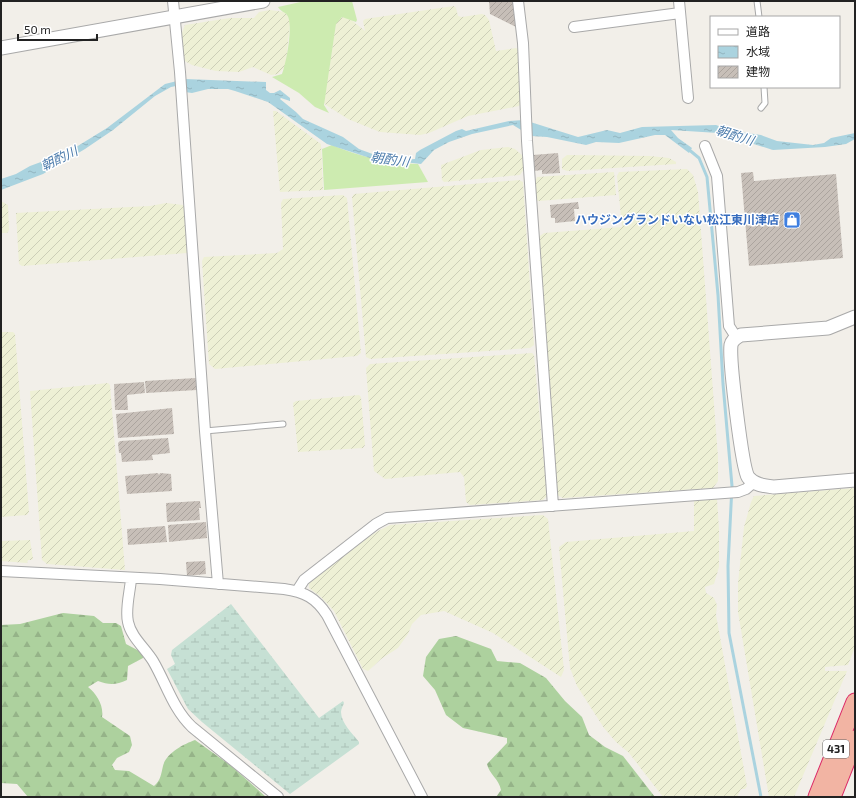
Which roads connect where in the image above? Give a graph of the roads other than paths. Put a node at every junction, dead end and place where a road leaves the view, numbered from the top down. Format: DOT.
graph roads {
  1 [pos="173,1"];
  2 [pos="263,1"];
  3 [pos="518,1"];
  4 [pos="678,1"];
  5 [pos="757,1"];
  6 [pos="680,14"];
  7 [pos="759,16"];
  8 [pos="174,18"];
  9 [pos="574,27"];
  10 [pos="1,48"];
  11 [pos="764,88"];
  12 [pos="688,98"];
  13 [pos="761,108"];
  14 [pos="705,146"];
  15 [pos="855,317"];
  16 [pos="736,337"];
  17 [pos="283,424"];
  18 [pos="205,431"];
  19 [pos="855,480"];
  20 [pos="754,482"];
  21 [pos="553,506"];
  22 [pos="1,571"];
  23 [pos="131,579"];
  24 [pos="218,584"];
  25 [pos="297,591"];
  26 [pos="855,702"];
  27 [pos="855,739"];
  28 [pos="278,797"];
  29 [pos="422,797"];
  30 [pos="817,797"];
  31 [pos="832,797"];
  1 -- 8 [label="street"];
  2 -- 8 [label="street"];
  3 -- 21 [label="street"];
  4 -- 6 [label="street"];
  5 -- 7 [label="lane"];
  6 -- 9 [label="street"];
  6 -- 12 [label="street"];
  8 -- 10 [label="street"];
  8 -- 18 [label="street"];
  11 -- 13 [label="lane"];
  14 -- 16 [label="street"];
  15 -- 16 [label="street"];
  16 -- 20 [label="street"];
  17 -- 18 [label="lane"];
  18 -- 24 [label="street"];
  19 -- 20 [label="street"];
  20 -- 21 [label="street"];
  21 -- 25 [label="street"];
  22 -- 23 [label="street"];
  23 -- 24 [label="street"];
  23 -- 28 [label="street"];
  24 -- 25 [label="street"];
  25 -- 29 [label="street"];
  26 -- 30 [label="highway, 431"];
  27 -- 31 [label="highway, 431"];
}
